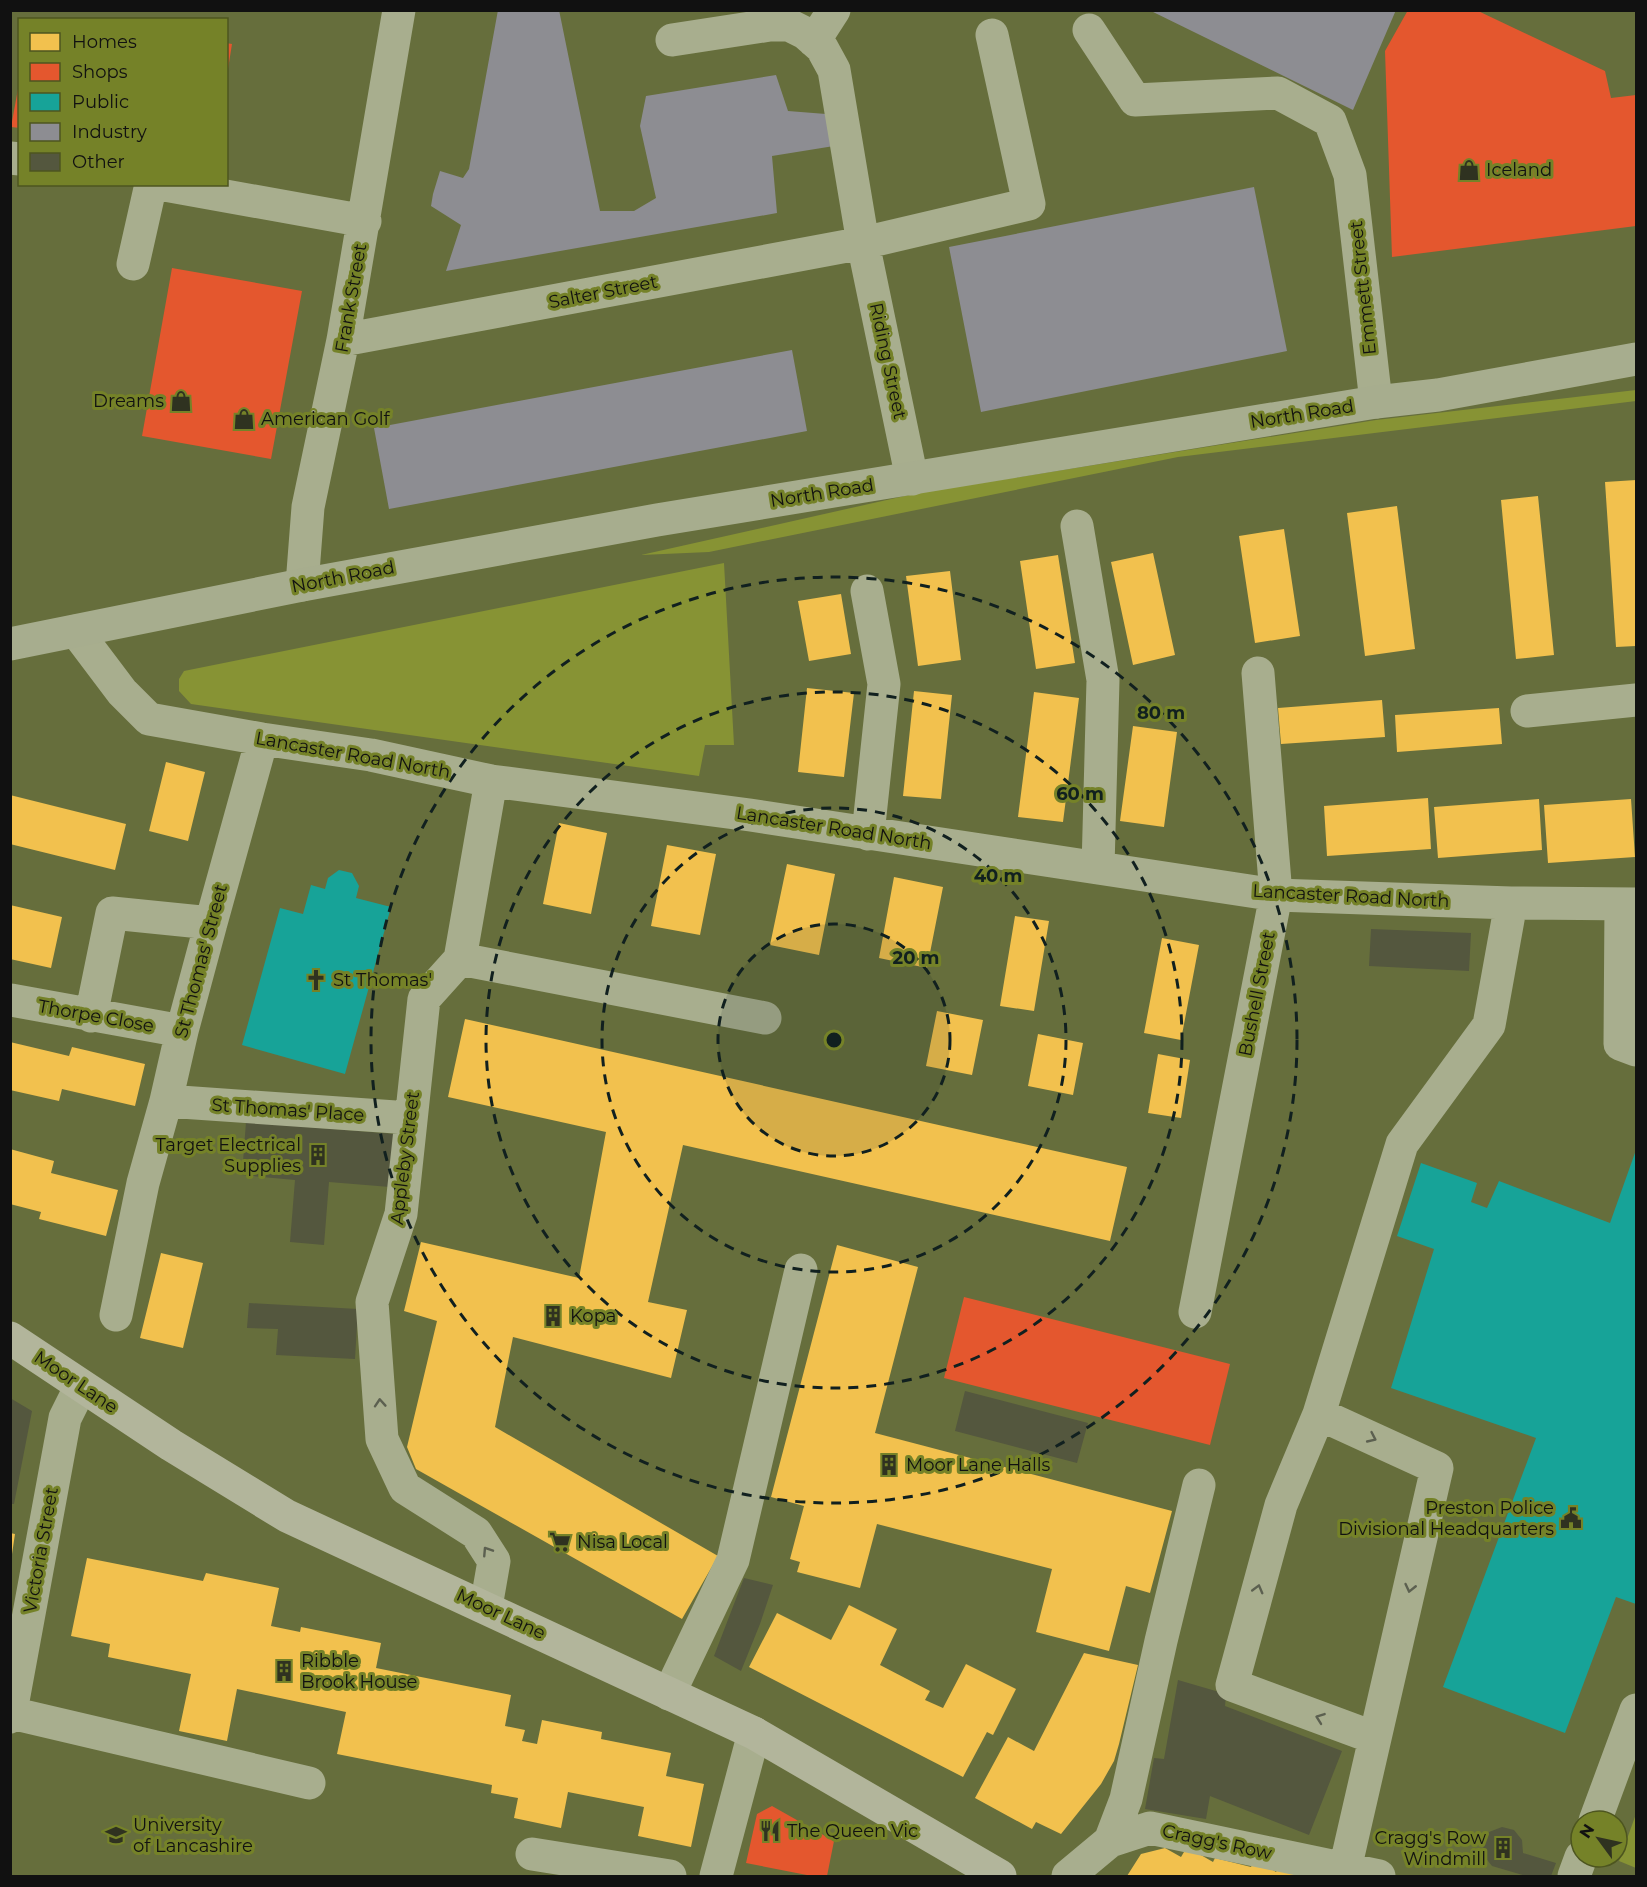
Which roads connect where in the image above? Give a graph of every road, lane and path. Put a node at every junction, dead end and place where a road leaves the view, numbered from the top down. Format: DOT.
graph roads {
  1 [pos="399,10"];
  2 [pos="834,10"];
  3 [pos="1089,30"];
  4 [pos="992,35"];
  5 [pos="672,40"];
  6 [pos="814,41"];
  7 [pos="151,186"];
  8 [pos="170,186"];
  9 [pos="364,221"];
  10 [pos="863,243"];
  11 [pos="133,264"];
  12 [pos="344,340"];
  13 [pos="1636,359"];
  14 [pos="1376,402"];
  15 [pos="912,478"];
  16 [pos="1077,526"];
  17 [pos="302,585"];
  18 [pos="867,591"];
  19 [pos="76,631"];
  20 [pos="10,644"];
  21 [pos="1258,673"];
  22 [pos="1636,700"];
  23 [pos="1527,711"];
  24 [pos="262,739"];
  25 [pos="491,781"];
  26 [pos="868,834"];
  27 [pos="1098,868"];
  28 [pos="1276,896"];
  29 [pos="1511,903"];
  30 [pos="1629,904"];
  31 [pos="210,923"];
  32 [pos="460,959"];
  33 [pos="11,1000"];
  34 [pos="91,1016"];
  35 [pos="765,1018"];
  36 [pos="182,1031"];
  37 [pos="1636,1050"];
  38 [pos="166,1101"];
  39 [pos="410,1118"];
  40 [pos="801,1270"];
  41 [pos="1195,1312"];
  42 [pos="116,1315"];
  43 [pos="10,1338"];
  44 [pos="81,1386"];
  45 [pos="1319,1414"];
  46 [pos="1200,1485"];
  47 [pos="486,1607"];
  48 [pos="669,1694"];
  49 [pos="1636,1710"];
  50 [pos="11,1715"];
  51 [pos="754,1733"];
  52 [pos="1375,1738"];
  53 [pos="309,1784"];
  54 [pos="1599,1809"];
  55 [pos="1110,1841"];
  56 [pos="532,1854"];
  57 [pos="1345,1869"];
  58 [pos="670,1876"];
  59 [pos="716,1876"];
  60 [pos="1000,1876"];
  61 [pos="1068,1876"];
  62 [pos="1379,1876"];
  1 -- 9 [label="street, Frank Street"];
  2 -- 6 [label="street"];
  3 -- 14 [label="street, Emmett Street"];
  4 -- 10 [label="street, Salter Street"];
  5 -- 6 [label="street"];
  6 -- 10 [label="street, Riding Street"];
  7 -- 11 [label="street"];
  8 -- 9 [label="street"];
  9 -- 12 [label="street, Frank Street"];
  10 -- 12 [label="street, Salter Street"];
  10 -- 15 [label="street, Riding Street"];
  12 -- 17 [label="street, Frank Street"];
  13 -- 14 [label="highway, North Road"];
  14 -- 15 [label="highway, North Road"];
  15 -- 17 [label="highway, North Road"];
  16 -- 27 [label="street"];
  17 -- 19 [label="highway, North Road"];
  18 -- 26 [label="street"];
  19 -- 20 [label="highway, North Road"];
  19 -- 24 [label="street, Lancaster Road North"];
  21 -- 28 [label="street, Bushell Street"];
  22 -- 23 [label="street"];
  24 -- 25 [label="street, Lancaster Road North"];
  24 -- 31 [label="street, St Thomas' Street"];
  25 -- 26 [label="street, Lancaster Road North"];
  25 -- 32 [label="street"];
  26 -- 27 [label="street, Lancaster Road North"];
  27 -- 28 [label="street, Lancaster Road North"];
  28 -- 29 [label="street, Lancaster Road North"];
  28 -- 41 [label="street, Bushell Street"];
  29 -- 30 [label="street, Lancaster Road North"];
  29 -- 45 [label="street"];
  30 -- 37 [label="street"];
  31 -- 34 [label="street"];
  31 -- 36 [label="street, St Thomas' Street"];
  32 -- 35 [label="street"];
  32 -- 39 [label="street, Appleby Street"];
  33 -- 34 [label="street, Thorpe Close"];
  34 -- 36 [label="street, Thorpe Close"];
  36 -- 38 [label="street, St Thomas' Street"];
  38 -- 39 [label="street, St Thomas' Place"];
  38 -- 42 [label="street, St Thomas' Street"];
  47 -- 39 [label="street, Appleby Street, one-way"];
  40 -- 48 [label="street"];
  43 -- 44 [label="main road, Moor Lane"];
  44 -- 47 [label="main road, Moor Lane"];
  44 -- 50 [label="street, Victoria Street"];
  45 -- 52 [label="street, one-way"];
  52 -- 45 [label="street, one-way"];
  46 -- 55 [label="street"];
  47 -- 48 [label="main road, Moor Lane"];
  48 -- 51 [label="main road, Moor Lane"];
  49 -- 54 [label="street"];
  50 -- 53 [label="street"];
  51 -- 59 [label="street"];
  51 -- 60 [label="main road, Moor Lane"];
  52 -- 57 [label="street"];
  55 -- 57 [label="street, Cragg's Row"];
  55 -- 61 [label="street, Cragg's Row"];
  56 -- 58 [label="street"];
  57 -- 62 [label="street, Cragg's Row"];
}
